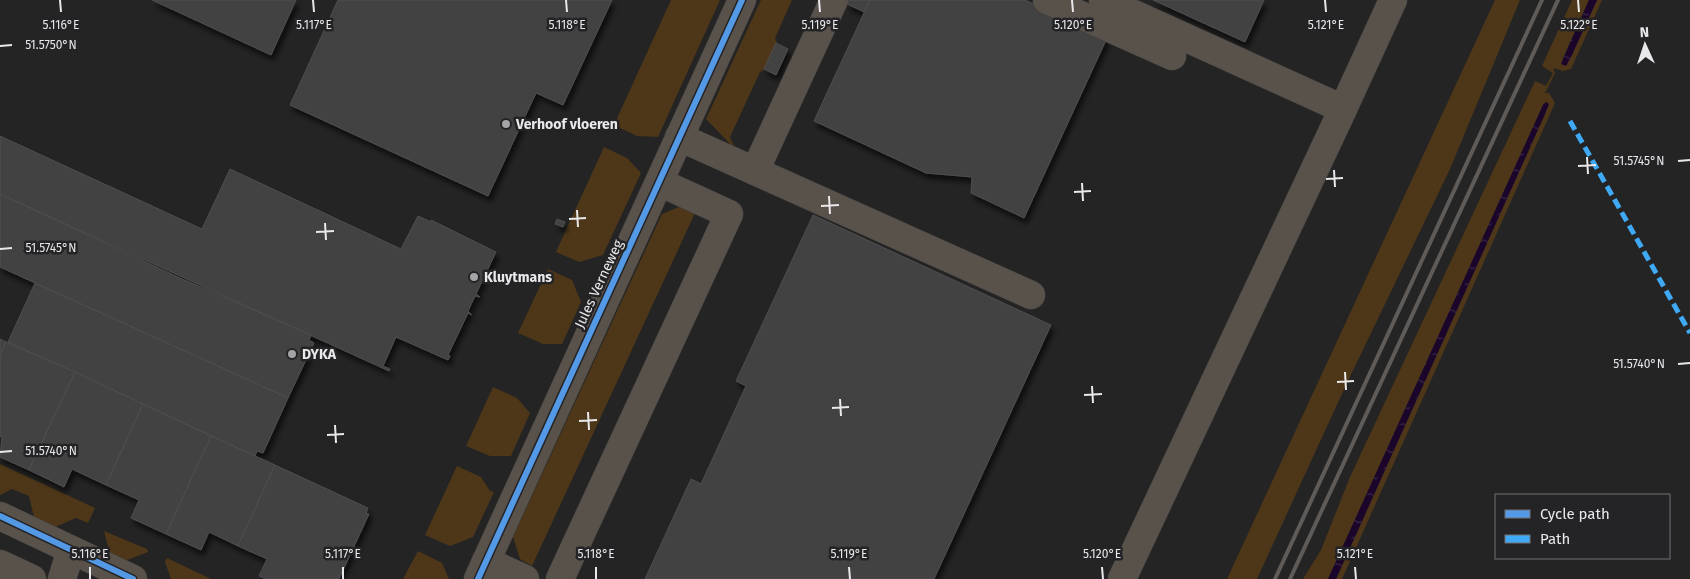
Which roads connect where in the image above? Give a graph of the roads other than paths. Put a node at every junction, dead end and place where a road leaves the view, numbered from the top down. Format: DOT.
graph roads {
  1 [pos="742,0"];
  2 [pos="834,0"];
  3 [pos="1047,0"];
  4 [pos="1103,0"];
  5 [pos="1393,0"];
  6 [pos="1172,56"];
  7 [pos="1343,109"];
  8 [pos="679,137"];
  9 [pos="755,171"];
  10 [pos="659,182"];
  11 [pos="1031,295"];
  12 [pos="0,516"];
  13 [pos="71,550"];
  14 [pos="0,564"];
  15 [pos="482,570"];
  16 [pos="32,579"];
  17 [pos="62,579"];
  18 [pos="133,579"];
  19 [pos="525,579"];
  20 [pos="560,579"];
  21 [pos="1122,579"];
  1 -- 8 [label="street, Jules Verneweg"];
  2 -- 9 [label="street"];
  3 -- 6 [label="street"];
  4 -- 7 [label="street"];
  5 -- 7 [label="street"];
  7 -- 21 [label="street"];
  8 -- 9 [label="street"];
  8 -- 10 [label="street, Jules Verneweg"];
  9 -- 11 [label="street"];
  10 -- 15 [label="street, Jules Verneweg"];
  10 -- 20 [label="street"];
  12 -- 13 [label="street"];
  13 -- 17 [label="street"];
  13 -- 18 [label="street"];
  14 -- 16 [label="street"];
  15 -- 19 [label="street"];
}
